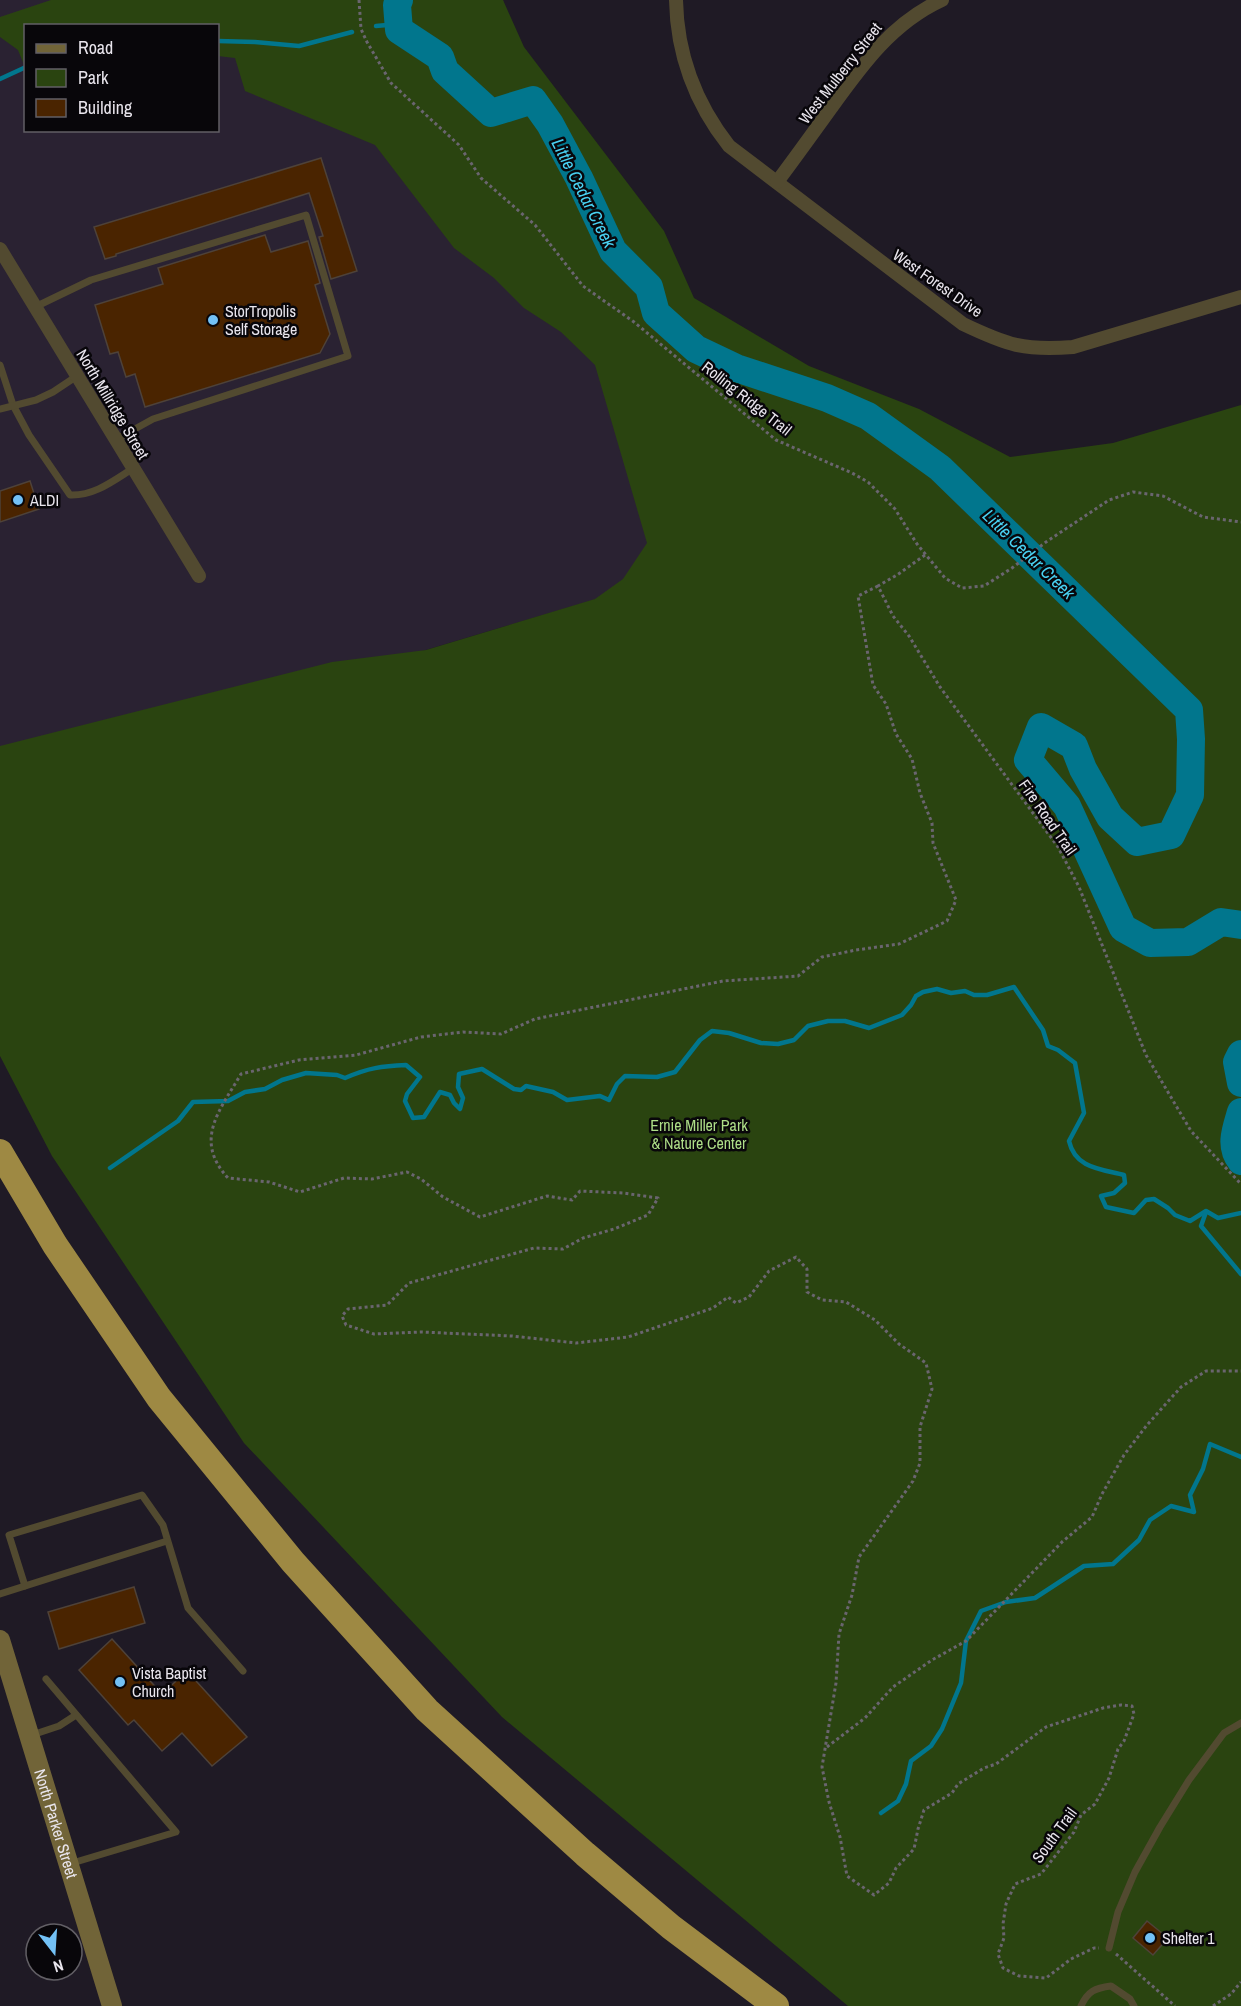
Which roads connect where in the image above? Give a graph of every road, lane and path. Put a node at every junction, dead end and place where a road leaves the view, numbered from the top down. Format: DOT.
graph roads {
  1 [pos="359,0"];
  2 [pos="676,0"];
  3 [pos="942,0"];
  4 [pos="777,182"];
  5 [pos="0,249"];
  6 [pos="1241,297"];
  7 [pos="35,307"];
  8 [pos="0,365"];
  9 [pos="78,376"];
  10 [pos="13,405"];
  11 [pos="0,409"];
  12 [pos="115,440"];
  13 [pos="132,469"];
  14 [pos="1241,522"];
  15 [pos="925,555"];
  16 [pos="198,576"];
  17 [pos="878,586"];
  18 [pos="0,1152"];
  19 [pos="1240,1183"];
  20 [pos="1241,1371"];
  21 [pos="167,1541"];
  22 [pos="25,1586"];
  23 [pos="0,1594"];
  24 [pos="1,1646"];
  25 [pos="243,1671"];
  26 [pos="46,1679"];
  27 [pos="76,1715"];
  28 [pos="1241,1722"];
  29 [pos="29,1736"];
  30 [pos="825,1748"];
  31 [pos="69,1864"];
  32 [pos="1109,1948"];
  33 [pos="1241,1982"];
  34 [pos="112,2006"];
  35 [pos="777,2006"];
  36 [pos="1081,2006"];
  37 [pos="1134,2006"];
  38 [pos="1175,2006"];
  39 [pos="1213,2006"];
  1 -- 15 [label="path, Rolling Ridge Trail"];
  2 -- 4 [label="street, West Forest Drive"];
  3 -- 4 [label="street, West Mulberry Street"];
  4 -- 6 [label="street, West Forest Drive"];
  5 -- 7 [label="street, North Millridge Street"];
  7 -- 9 [label="street, North Millridge Street"];
  7 -- 12 [label="lane"];
  8 -- 10 [label="lane"];
  9 -- 10 [label="lane"];
  9 -- 12 [label="street, North Millridge Street"];
  10 -- 11 [label="lane"];
  10 -- 13 [label="lane"];
  12 -- 13 [label="street, North Millridge Street"];
  13 -- 16 [label="street, North Millridge Street"];
  14 -- 15 [label="path, Rolling Ridge Trail"];
  15 -- 17 [label="path"];
  17 -- 19 [label="path, Fire Road Trail"];
  17 -- 30 [label="path"];
  18 -- 35 [label="highway"];
  20 -- 30 [label="path"];
  21 -- 22 [label="lane"];
  21 -- 22 [label="lane"];
  21 -- 25 [label="lane"];
  22 -- 23 [label="lane"];
  24 -- 29 [label="street, North Parker Street"];
  26 -- 27 [label="lane"];
  27 -- 29 [label="lane"];
  27 -- 31 [label="lane"];
  28 -- 32 [label="lane"];
  29 -- 31 [label="street, North Parker Street"];
  30 -- 32 [label="path, South Trail"];
  31 -- 34 [label="street, North Parker Street"];
  32 -- 38 [label="path"];
  33 -- 39 [label="path"];
  36 -- 37 [label="lane"];
}
